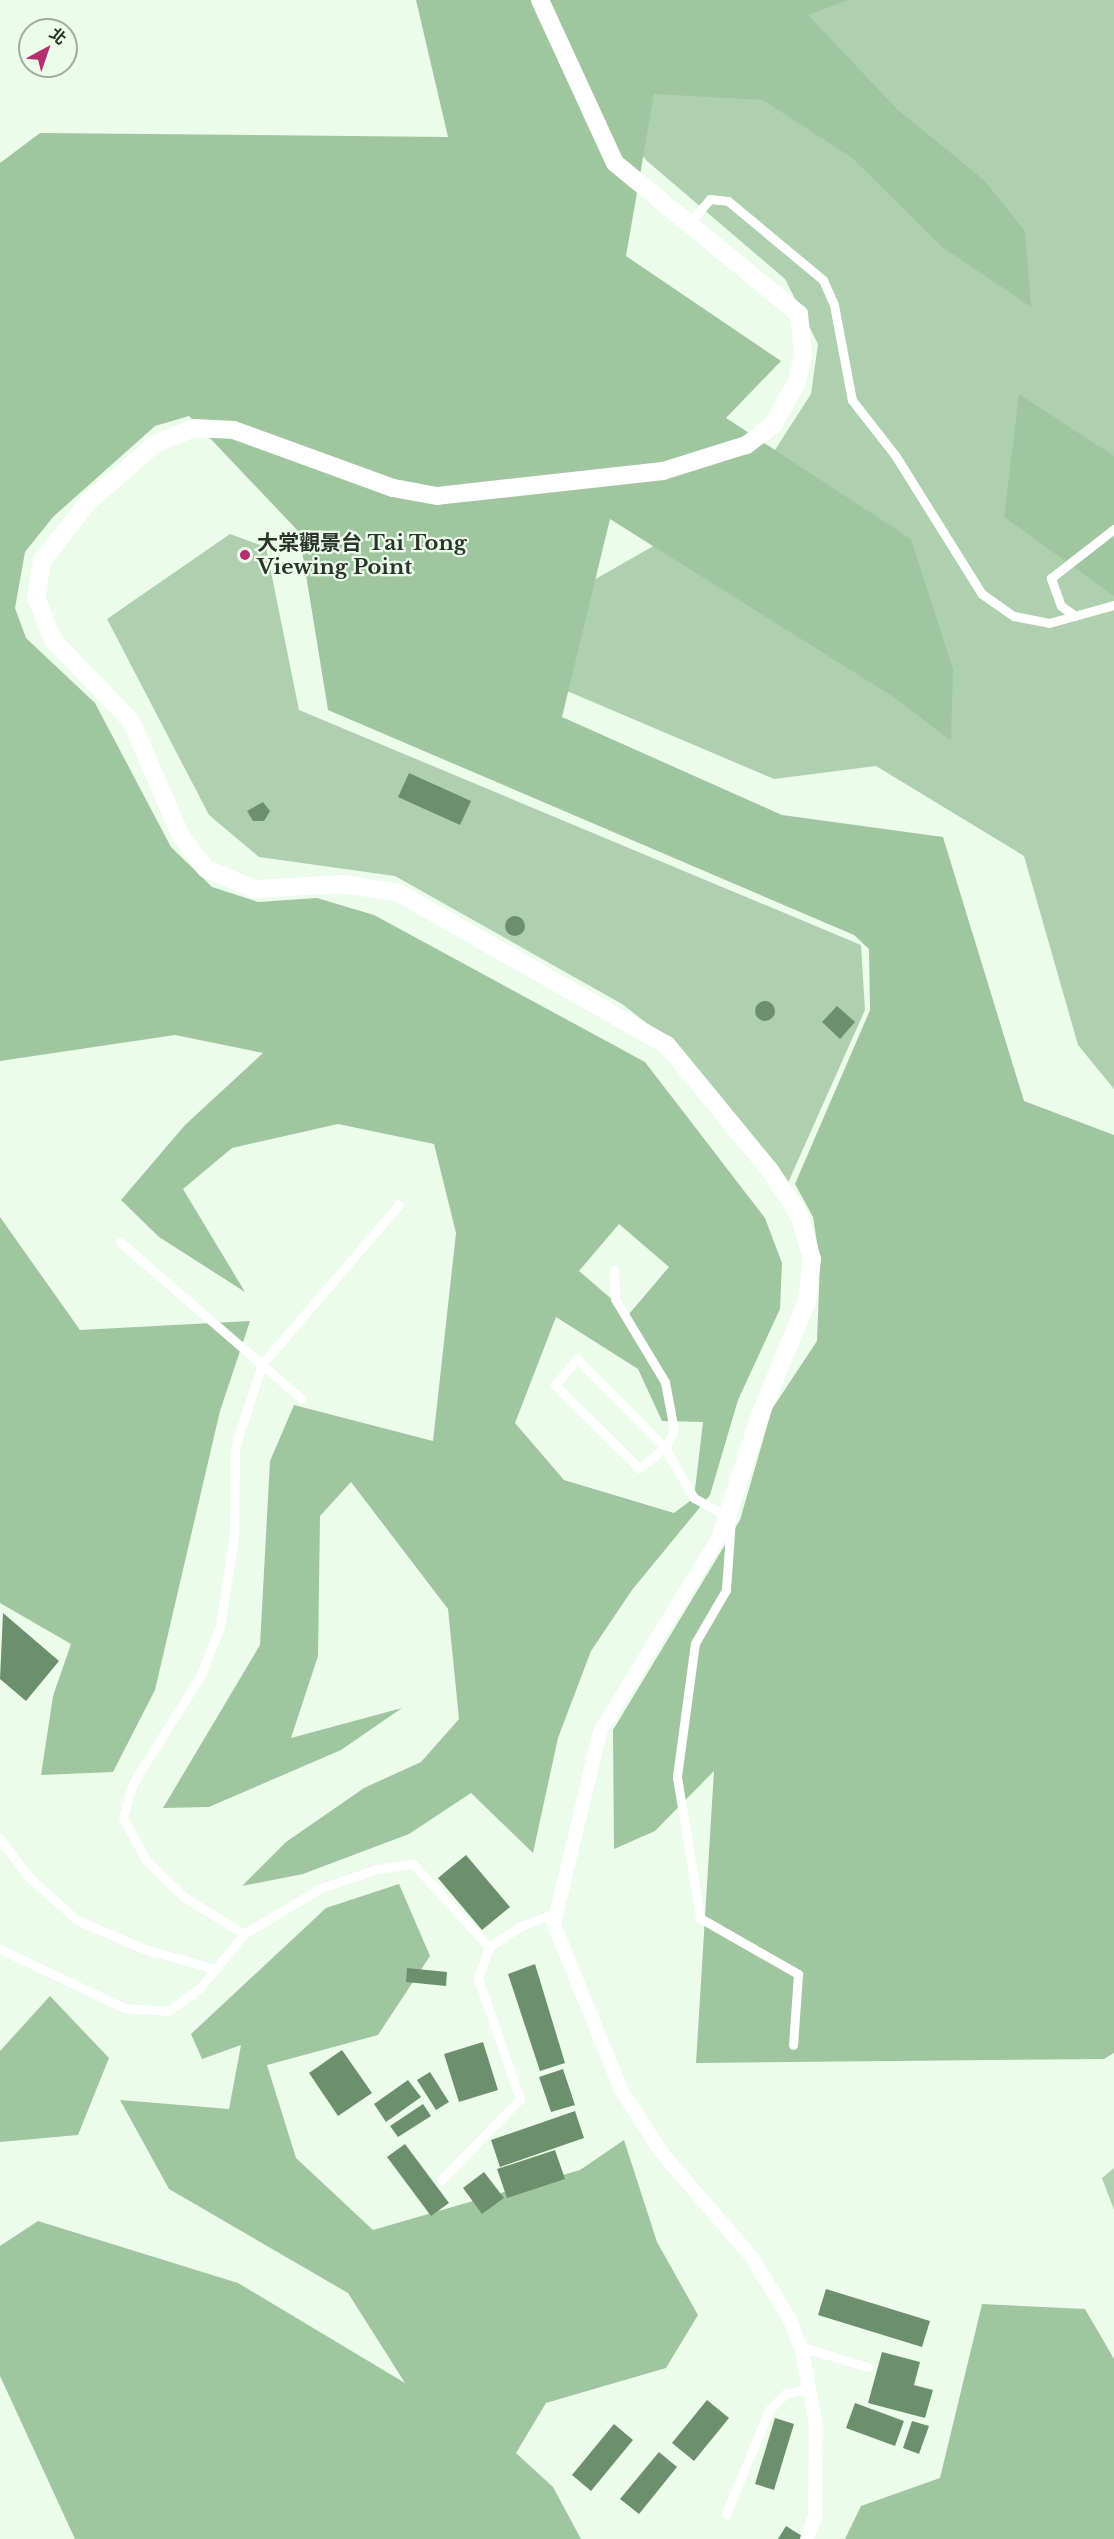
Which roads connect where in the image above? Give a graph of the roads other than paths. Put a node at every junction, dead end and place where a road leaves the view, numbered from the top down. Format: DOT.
graph roads {
  1 [pos="540,0"];
  2 [pos="687,225"];
  3 [pos="1114,529"];
  4 [pos="1114,605"];
  5 [pos="1075,616"];
  6 [pos="399,1205"];
  7 [pos="120,1242"];
  8 [pos="614,1270"];
  9 [pos="262,1364"];
  10 [pos="302,1399"];
  11 [pos="665,1448"];
  12 [pos="727,1525"];
  13 [pos="0,1839"];
  14 [pos="556,1913"];
  15 [pos="244,1934"];
  16 [pos="489,1947"];
  17 [pos="0,1950"];
  18 [pos="215,1969"];
  19 [pos="793,2045"];
  20 [pos="441,2180"];
  21 [pos="801,2347"];
  22 [pos="868,2367"];
  23 [pos="810,2388"];
  24 [pos="726,2514"];
  25 [pos="807,2539"];
  1 -- 2 [label="street"];
  2 -- 5 [label="lane"];
  2 -- 12 [label="street"];
  3 -- 5 [label="lane"];
  4 -- 5 [label="lane"];
  6 -- 9 [label="lane"];
  7 -- 9 [label="lane"];
  8 -- 11 [label="lane"];
  9 -- 10 [label="lane"];
  9 -- 15 [label="lane"];
  11 -- 11 [label="lane"];
  11 -- 12 [label="lane"];
  12 -- 14 [label="street"];
  12 -- 19 [label="lane"];
  13 -- 18 [label="lane"];
  14 -- 16 [label="lane"];
  14 -- 21 [label="street"];
  15 -- 16 [label="lane"];
  15 -- 18 [label="lane"];
  16 -- 20 [label="lane"];
  17 -- 18 [label="lane"];
  21 -- 22 [label="lane"];
  21 -- 23 [label="street"];
  23 -- 24 [label="lane"];
  23 -- 25 [label="street"];
}
